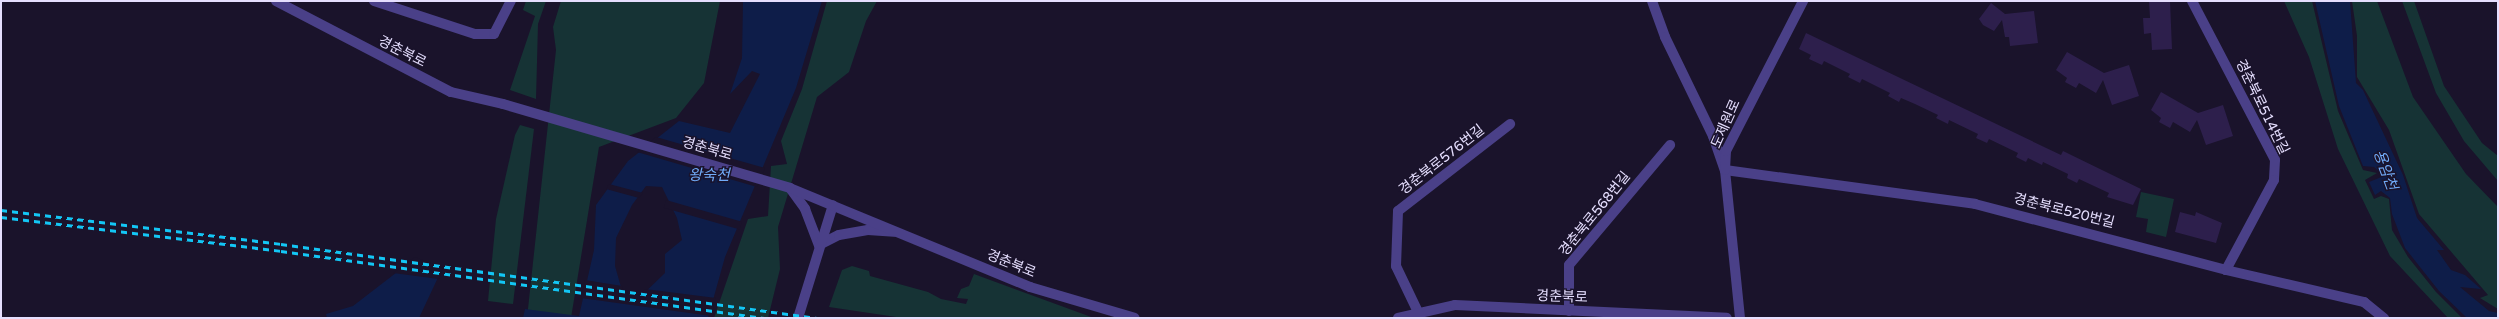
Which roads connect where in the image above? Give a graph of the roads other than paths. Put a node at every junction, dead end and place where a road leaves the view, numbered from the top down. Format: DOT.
graph roads {
  1 [pos="276,1"];
  2 [pos="374,1"];
  3 [pos="511,1"];
  4 [pos="1652,1"];
  5 [pos="1803,1"];
  6 [pos="2192,1"];
  7 [pos="1510,124"];
  8 [pos="1670,145"];
  9 [pos="1725,170"];
  10 [pos="790,188"];
  11 [pos="833,205"];
  12 [pos="897,232"];
  13 [pos="819,245"];
  14 [pos="2226,270"];
  15 [pos="1569,311"];
  16 [pos="1418,312"];
  17 [pos="798,318"];
  18 [pos="1136,318"];
  19 [pos="1398,318"];
  20 [pos="1727,318"];
  21 [pos="1740,318"];
  22 [pos="2384,318"];
  1 -- 10 [label="street, 경춘북로"];
  2 -- 3 [label="street"];
  4 -- 9 [label="street"];
  5 -- 9 [label="street, 도제원로"];
  6 -- 14 [label="street, 경춘북로514번길"];
  7 -- 16 [label="street, 경춘북로576번길"];
  8 -- 15 [label="street, 경춘북로568번길"];
  9 -- 14 [label="street, 경춘북로520번길"];
  9 -- 21 [label="street, 도제원로"];
  10 -- 11 [label="street, 경춘북로"];
  10 -- 13 [label="street"];
  11 -- 12 [label="street, 경춘북로"];
  11 -- 13 [label="street"];
  12 -- 13 [label="street"];
  12 -- 18 [label="street, 경춘북로"];
  13 -- 17 [label="street"];
  14 -- 22 [label="street, 경춘북로520번길"];
  15 -- 16 [label="street, 경춘북로"];
  15 -- 20 [label="street, 경춘북로"];
  16 -- 19 [label="street, 경춘북로"];
}
